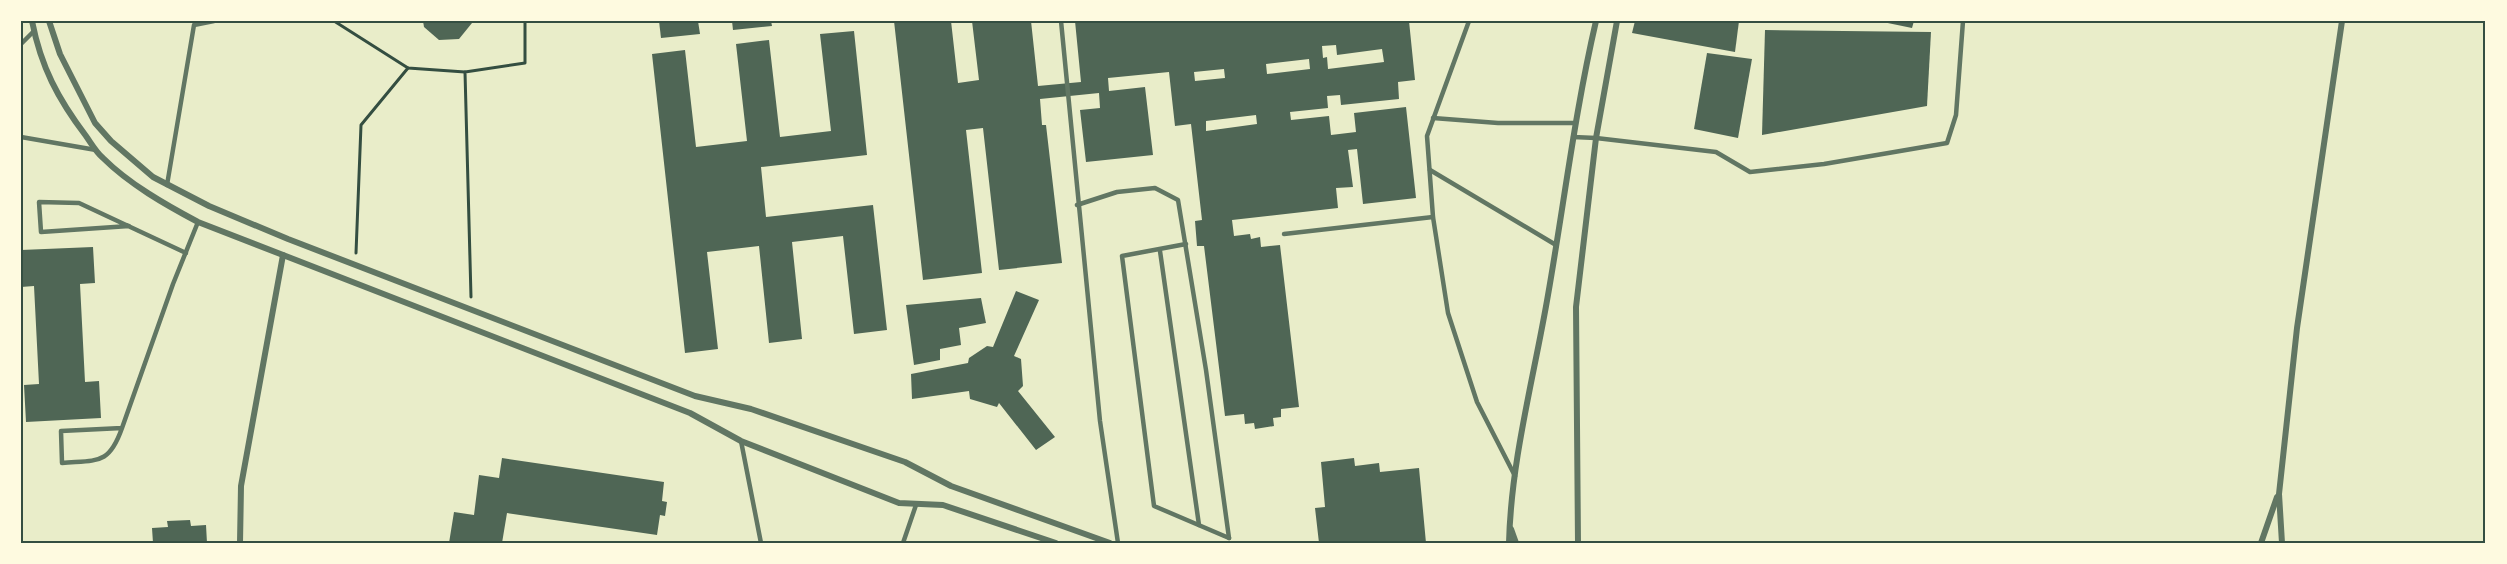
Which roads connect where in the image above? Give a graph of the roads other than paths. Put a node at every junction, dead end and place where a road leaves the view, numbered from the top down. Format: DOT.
graph roads {
  1 [pos="32,21"];
  2 [pos="49,21"];
  3 [pos="214,21"];
  4 [pos="1061,21"];
  5 [pos="1469,21"];
  6 [pos="1596,21"];
  7 [pos="1617,21"];
  8 [pos="1963,21"];
  9 [pos="2342,21"];
  10 [pos="34,31"];
  11 [pos="21,44"];
  12 [pos="1433,118"];
  13 [pos="1576,123"];
  14 [pos="21,137"];
  15 [pos="1573,137"];
  16 [pos="1596,138"];
  17 [pos="96,150"];
  18 [pos="1430,170"];
  19 [pos="167,185"];
  20 [pos="1077,205"];
  21 [pos="1433,217"];
  22 [pos="198,222"];
  23 [pos="129,226"];
  24 [pos="1284,234"];
  25 [pos="1186,244"];
  26 [pos="1557,245"];
  27 [pos="1160,251"];
  28 [pos="186,253"];
  29 [pos="283,255"];
  30 [pos="122,428"];
  31 [pos="741,441"];
  32 [pos="1516,478"];
  33 [pos="2279,494"];
  34 [pos="916,505"];
  35 [pos="1199,525"];
  36 [pos="1509,526"];
  37 [pos="1577,533"];
  38 [pos="240,543"];
  39 [pos="761,543"];
  40 [pos="903,543"];
  41 [pos="1056,543"];
  42 [pos="1110,543"];
  43 [pos="1118,543"];
  44 [pos="1509,543"];
  45 [pos="1516,543"];
  46 [pos="1572,543"];
  47 [pos="1578,543"];
  48 [pos="2261,543"];
  49 [pos="2282,543"];
  1 -- 10 [label="street"];
  2 -- 19 [label="street"];
  3 -- 19 [label="lane"];
  4 -- 20 [label="lane"];
  5 -- 12 [label="lane"];
  6 -- 13 [label="street"];
  7 -- 16 [label="street"];
  8 -- 16 [label="lane"];
  9 -- 33 [label="street"];
  10 -- 11 [label="lane"];
  10 -- 17 [label="street"];
  12 -- 13 [label="lane"];
  12 -- 18 [label="lane"];
  13 -- 15 [label="street"];
  14 -- 17 [label="lane"];
  15 -- 16 [label="lane"];
  15 -- 26 [label="street"];
  16 -- 37 [label="street"];
  17 -- 22 [label="street"];
  18 -- 21 [label="lane"];
  18 -- 26 [label="lane"];
  19 -- 42 [label="street"];
  20 -- 25 [label="lane"];
  20 -- 43 [label="lane"];
  21 -- 24 [label="lane"];
  21 -- 32 [label="lane"];
  22 -- 28 [label="lane"];
  22 -- 29 [label="street"];
  23 -- 23 [label="lane"];
  23 -- 28 [label="lane"];
  25 -- 27 [label="lane"];
  25 -- 35 [label="lane"];
  26 -- 32 [label="street"];
  27 -- 35 [label="lane"];
  27 -- 35 [label="lane"];
  28 -- 30 [label="lane"];
  29 -- 31 [label="street"];
  29 -- 38 [label="street"];
  30 -- 30 [label="lane"];
  31 -- 34 [label="street"];
  31 -- 39 [label="lane"];
  32 -- 36 [label="street"];
  33 -- 48 [label="street"];
  33 -- 49 [label="street"];
  34 -- 40 [label="lane"];
  34 -- 41 [label="street"];
  36 -- 44 [label="street"];
  36 -- 45 [label="street"];
  37 -- 46 [label="street"];
  37 -- 47 [label="street"];
}
